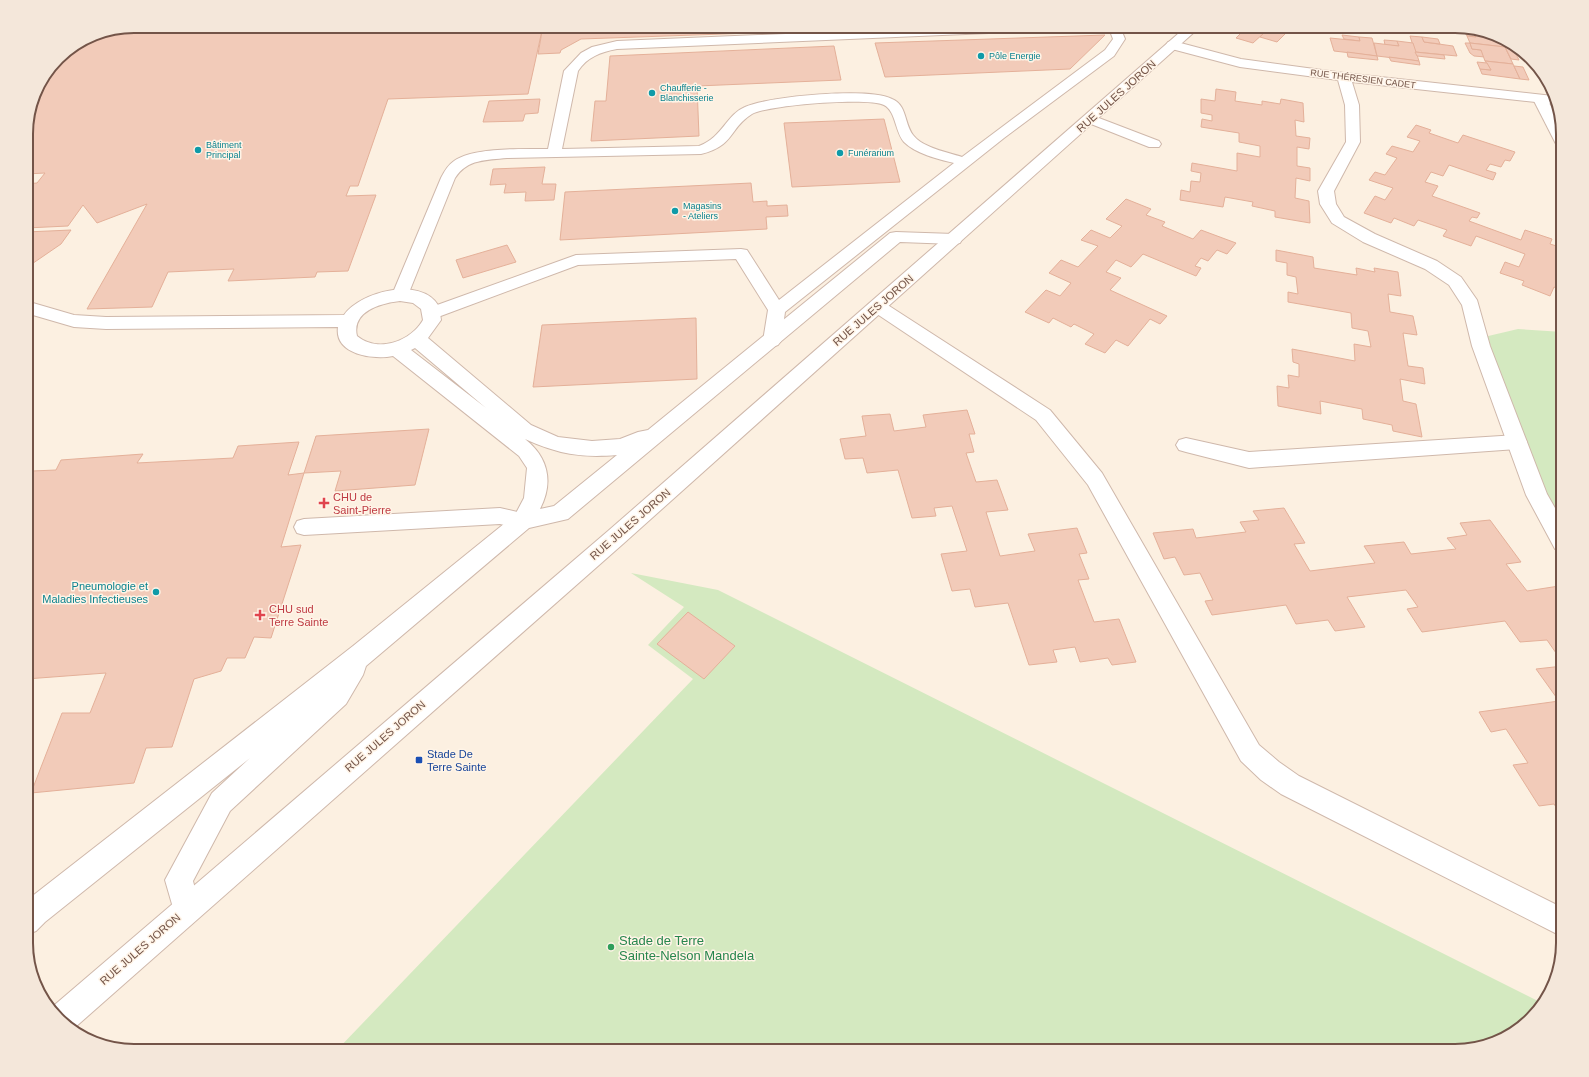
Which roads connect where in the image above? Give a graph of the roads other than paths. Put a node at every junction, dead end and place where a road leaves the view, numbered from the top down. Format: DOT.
graph roads {
  1 [pos="888,33"];
  2 [pos="1117,33"];
  3 [pos="1187,33"];
  4 [pos="1173,45"];
  5 [pos="1344,78"];
  6 [pos="1540,99"];
  7 [pos="1550,100"];
  8 [pos="1091,119"];
  9 [pos="1556,130"];
  10 [pos="1154,144"];
  11 [pos="554,153"];
  12 [pos="965,162"];
  13 [pos="954,239"];
  14 [pos="400,295"];
  15 [pos="877,306"];
  16 [pos="33,309"];
  17 [pos="777,310"];
  18 [pos="432,313"];
  19 [pos="349,321"];
  20 [pos="417,340"];
  21 [pos="772,341"];
  22 [pos="396,348"];
  23 [pos="666,428"];
  24 [pos="1517,442"];
  25 [pos="1186,446"];
  26 [pos="523,521"];
  27 [pos="304,527"];
  28 [pos="1556,531"];
  29 [pos="362,654"];
  30 [pos="186,908"];
  31 [pos="33,912"];
  32 [pos="1556,919"];
  33 [pos="64,1016"];
  1 -- 11 [label="lane"];
  2 -- 12 [label="lane"];
  3 -- 4 [label="street, RUE JULES JORON"];
  4 -- 5 [label="street, RUE THÉRESIEN CADET"];
  4 -- 8 [label="street, RUE JULES JORON"];
  5 -- 6 [label="street, RUE THÉRESIEN CADET"];
  5 -- 24 [label="street"];
  6 -- 7 [label="street, RUE THÉRESIEN CADET"];
  6 -- 9 [label="lane"];
  8 -- 10 [label="lane"];
  8 -- 13 [label="street, RUE JULES JORON"];
  11 -- 12 [label="lane"];
  11 -- 14 [label="lane"];
  12 -- 17 [label="lane"];
  13 -- 15 [label="street, RUE JULES JORON"];
  13 -- 21 [label="street"];
  14 -- 18 [label="street"];
  14 -- 19 [label="street"];
  15 -- 30 [label="street, RUE JULES JORON"];
  15 -- 32 [label="lane"];
  16 -- 19 [label="street"];
  17 -- 18 [label="lane"];
  17 -- 21 [label="lane"];
  18 -- 20 [label="street"];
  19 -- 22 [label="street"];
  20 -- 22 [label="street"];
  20 -- 23 [label="street"];
  21 -- 23 [label="street"];
  22 -- 26 [label="street"];
  23 -- 26 [label="street"];
  24 -- 25 [label="lane"];
  24 -- 28 [label="street"];
  26 -- 27 [label="lane"];
  26 -- 29 [label="street"];
  29 -- 30 [label="street"];
  29 -- 31 [label="street"];
  30 -- 33 [label="street, RUE JULES JORON"];
}
